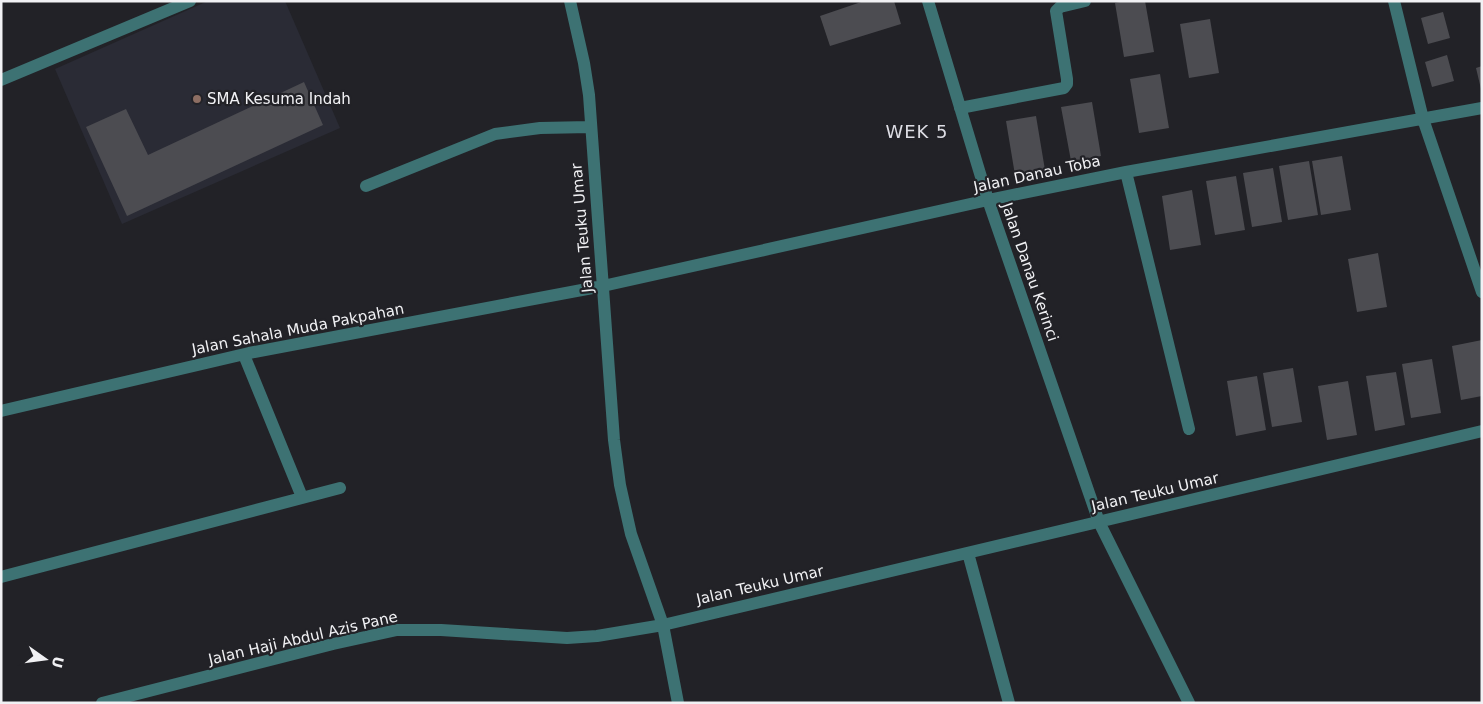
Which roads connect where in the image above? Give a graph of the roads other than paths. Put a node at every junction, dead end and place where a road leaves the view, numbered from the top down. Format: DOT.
graph roads {
  1 [pos="190,1"];
  2 [pos="570,1"];
  3 [pos="928,1"];
  4 [pos="1085,1"];
  5 [pos="1394,1"];
  6 [pos="1,80"];
  7 [pos="960,108"];
  8 [pos="1482,108"];
  9 [pos="1423,119"];
  10 [pos="590,127"];
  11 [pos="1126,172"];
  12 [pos="366,186"];
  13 [pos="988,200"];
  14 [pos="603,286"];
  15 [pos="1482,292"];
  16 [pos="244,354"];
  17 [pos="1,411"];
  18 [pos="1189,429"];
  19 [pos="1482,431"];
  20 [pos="340,488"];
  21 [pos="302,498"];
  22 [pos="1099,522"];
  23 [pos="968,553"];
  24 [pos="1,577"];
  25 [pos="663,625"];
  26 [pos="102,703"];
  27 [pos="678,703"];
  28 [pos="1009,703"];
  29 [pos="1189,703"];
  1 -- 6 [label="street"];
  2 -- 10 [label="street, Jalan Teuku Umar"];
  3 -- 7 [label="street, Jalan Danau Kerinci"];
  4 -- 7 [label="street"];
  5 -- 9 [label="street"];
  7 -- 13 [label="street, Jalan Danau Kerinci"];
  8 -- 9 [label="street, Jalan Danau Toba"];
  9 -- 11 [label="street, Jalan Danau Toba"];
  9 -- 15 [label="street"];
  10 -- 12 [label="street"];
  10 -- 14 [label="street, Jalan Teuku Umar"];
  11 -- 13 [label="street, Jalan Danau Toba"];
  11 -- 18 [label="street"];
  13 -- 14 [label="street, Jalan Danau Toba"];
  13 -- 22 [label="street, Jalan Danau Kerinci"];
  14 -- 16 [label="street, Jalan Sahala Muda Pakpahan"];
  14 -- 25 [label="street, Jalan Teuku Umar"];
  16 -- 17 [label="street, Jalan Sahala Muda Pakpahan"];
  16 -- 21 [label="street"];
  19 -- 22 [label="street, Jalan Teuku Umar"];
  20 -- 21 [label="street"];
  21 -- 24 [label="street"];
  22 -- 23 [label="street, Jalan Teuku Umar"];
  22 -- 29 [label="street, Jalan Danau Kerinci"];
  23 -- 25 [label="street, Jalan Teuku Umar"];
  23 -- 28 [label="street"];
  25 -- 26 [label="street, Jalan Haji Abdul Azis Pane"];
  25 -- 27 [label="street"];
}
